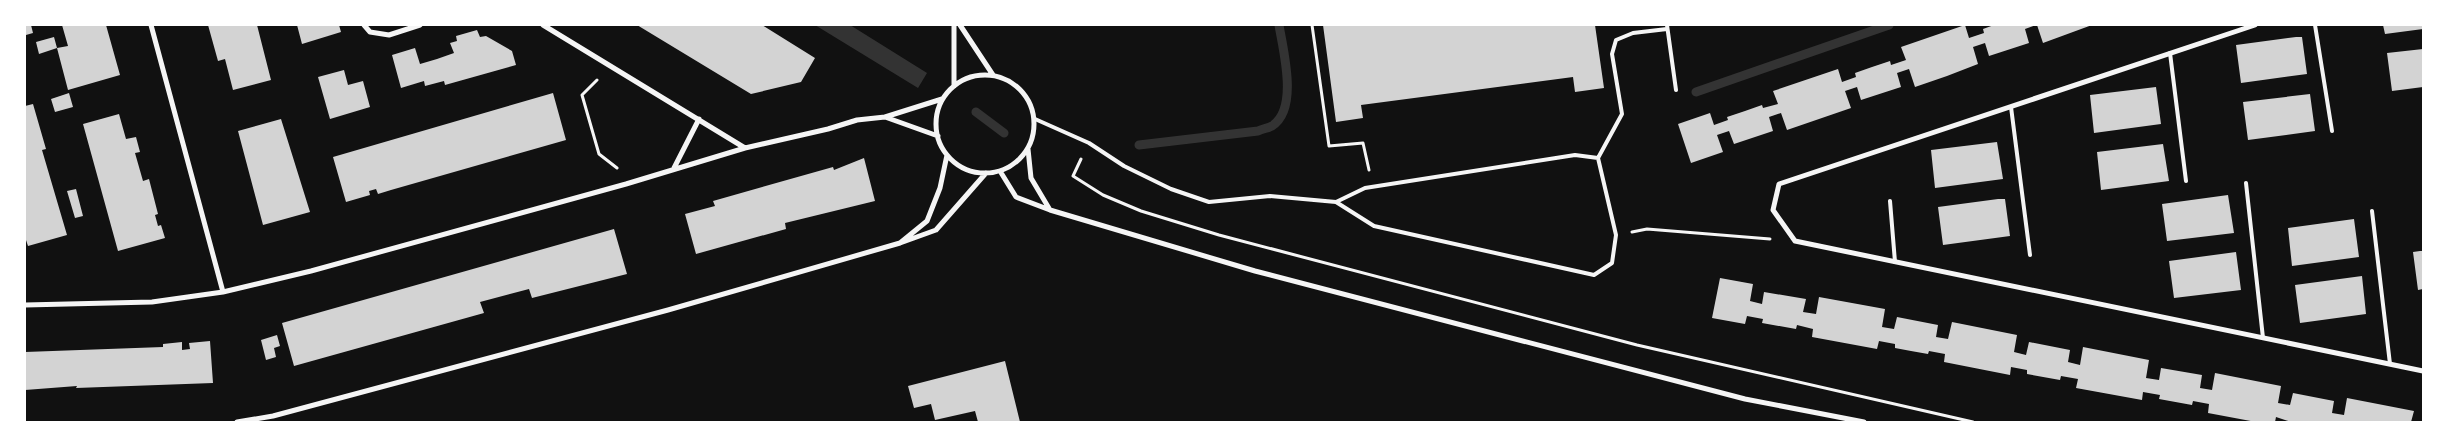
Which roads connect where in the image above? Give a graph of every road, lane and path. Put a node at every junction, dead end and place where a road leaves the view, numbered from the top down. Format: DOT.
graph roads {
  1 [pos="151,25"];
  2 [pos="364,25"];
  3 [pos="420,25"];
  4 [pos="543,25"];
  5 [pos="954,25"];
  6 [pos="960,25"];
  7 [pos="1312,25"];
  8 [pos="2255,25"];
  9 [pos="2315,25"];
  10 [pos="1667,27"];
  11 [pos="2170,54"];
  12 [pos="611,67"];
  13 [pos="993,75"];
  14 [pos="954,86"];
  15 [pos="1676,90"];
  16 [pos="942,100"];
  17 [pos="2011,106"];
  18 [pos="885,117"];
  19 [pos="699,119"];
  20 [pos="1035,119"];
  21 [pos="2332,131"];
  22 [pos="938,136"];
  23 [pos="1089,142"];
  24 [pos="745,148"];
  25 [pos="1028,150"];
  26 [pos="947,155"];
  27 [pos="1598,158"];
  28 [pos="674,168"];
  29 [pos="1000,171"];
  30 [pos="986,173"];
  31 [pos="2186,181"];
  32 [pos="2246,183"];
  33 [pos="626,184"];
  34 [pos="1373,187"];
  35 [pos="1890,201"];
  36 [pos="1336,202"];
  37 [pos="1050,210"];
  38 [pos="2372,211"];
  39 [pos="1616,235"];
  40 [pos="1795,241"];
  41 [pos="900,243"];
  42 [pos="2030,255"];
  43 [pos="1895,262"];
  44 [pos="223,292"];
  45 [pos="25,305"];
  46 [pos="2263,338"];
  47 [pos="2390,364"];
  48 [pos="2423,371"];
  49 [pos="237,422"];
  50 [pos="1864,422"];
  51 [pos="1973,422"];
  1 -- 44 [label="street"];
  2 -- 3 [label="street"];
  4 -- 12 [label="street"];
  5 -- 14 [label="street"];
  6 -- 13 [label="street"];
  7 -- 34 [label="path"];
  8 -- 11 [label="street"];
  9 -- 21 [label="lane"];
  10 -- 15 [label="lane"];
  10 -- 27 [label="lane"];
  11 -- 17 [label="street"];
  11 -- 31 [label="lane"];
  12 -- 19 [label="street"];
  12 -- 33 [label="path"];
  13 -- 14 [label="street"];
  13 -- 20 [label="street"];
  14 -- 16 [label="street"];
  16 -- 18 [label="street"];
  16 -- 22 [label="street"];
  17 -- 40 [label="street"];
  17 -- 42 [label="lane"];
  18 -- 22 [label="street"];
  18 -- 24 [label="street"];
  19 -- 24 [label="street"];
  19 -- 28 [label="street"];
  20 -- 23 [label="lane"];
  20 -- 25 [label="street"];
  22 -- 26 [label="street"];
  23 -- 36 [label="lane"];
  23 -- 51 [label="path"];
  24 -- 28 [label="street"];
  25 -- 29 [label="street"];
  25 -- 37 [label="street"];
  26 -- 30 [label="street"];
  26 -- 41 [label="street"];
  27 -- 34 [label="lane"];
  27 -- 39 [label="lane"];
  28 -- 33 [label="street"];
  29 -- 30 [label="street"];
  29 -- 37 [label="street"];
  30 -- 41 [label="street"];
  32 -- 46 [label="lane"];
  33 -- 44 [label="street"];
  34 -- 36 [label="lane"];
  35 -- 43 [label="lane"];
  36 -- 39 [label="lane"];
  37 -- 50 [label="street"];
  38 -- 47 [label="lane"];
  39 -- 40 [label="path"];
  40 -- 43 [label="street"];
  41 -- 49 [label="street"];
  43 -- 46 [label="street"];
  44 -- 45 [label="street"];
  46 -- 47 [label="street"];
  47 -- 48 [label="street"];
}
